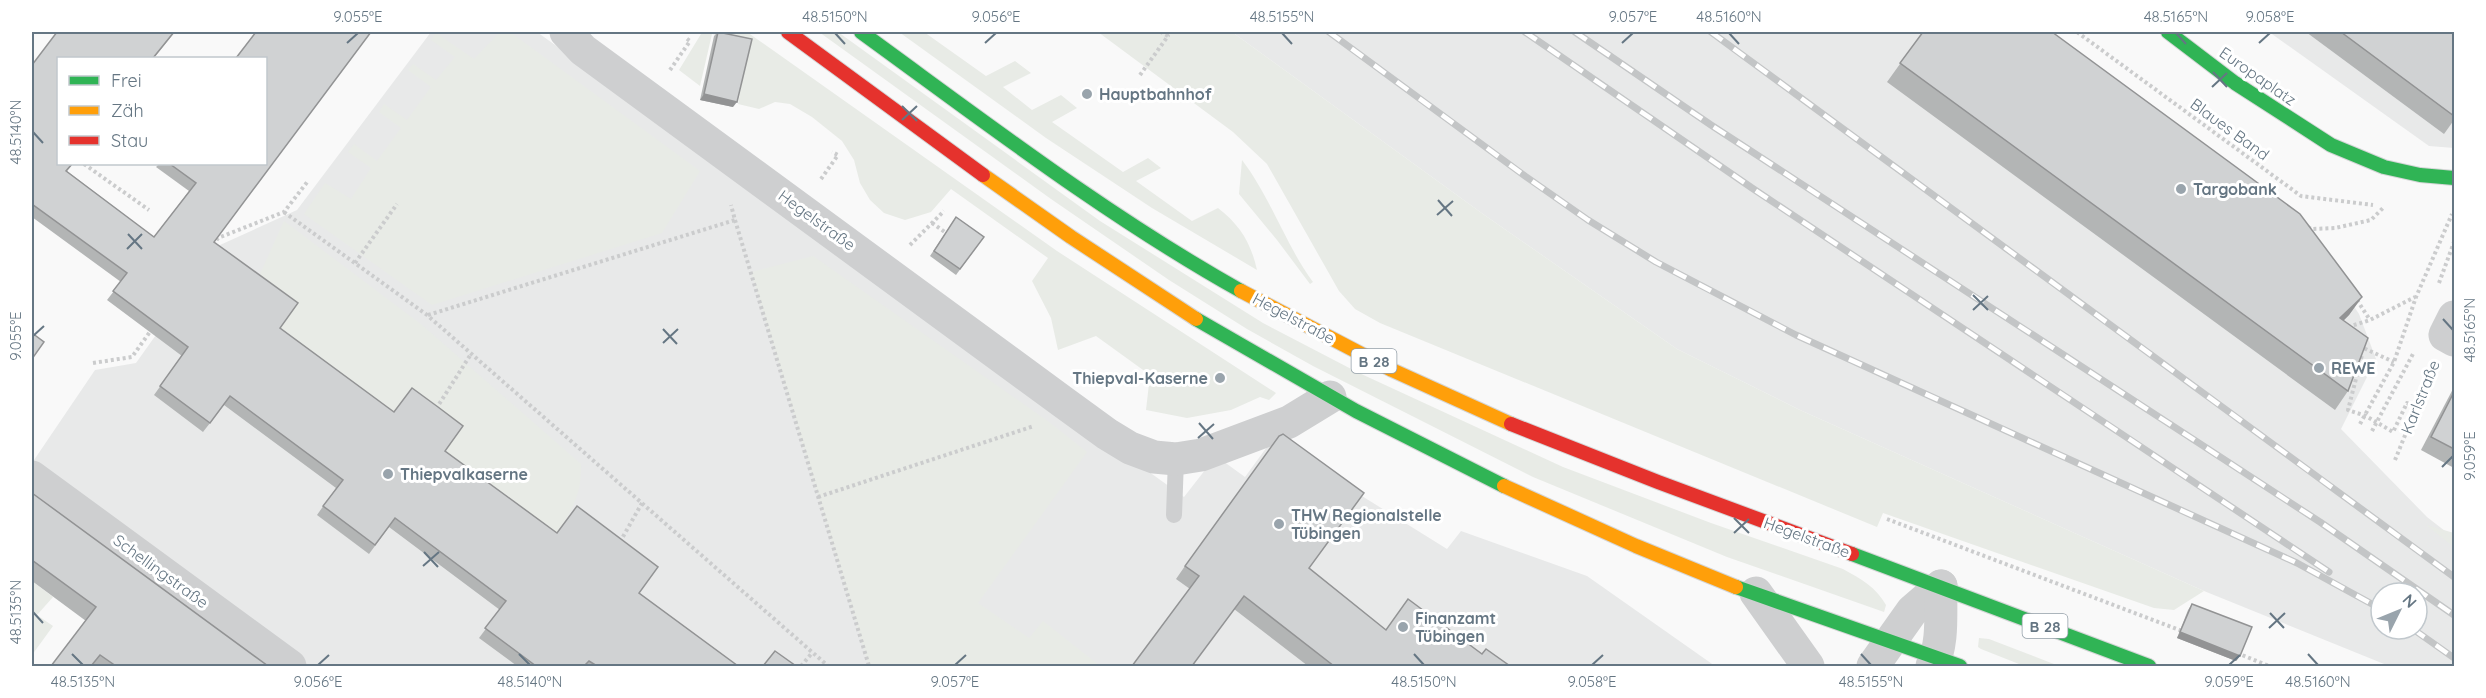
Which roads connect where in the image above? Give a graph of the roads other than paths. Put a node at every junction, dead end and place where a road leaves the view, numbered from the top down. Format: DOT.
graph roads {
  1 [pos="566,32"];
  2 [pos="788,32"];
  3 [pos="861,32"];
  4 [pos="2168,32"];
  5 [pos="2454,178"];
  6 [pos="1330,397"];
  7 [pos="1176,459"];
  8 [pos="32,477"];
  9 [pos="1174,515"];
  10 [pos="1941,586"];
  11 [pos="1756,593"];
  12 [pos="1881,653"];
  13 [pos="1943,664"];
  14 [pos="290,666"];
  15 [pos="1808,666"];
  16 [pos="2149,666"];
  1 -- 7 [label="street, Hegelstraße"];
  2 -- 6 [label="main road"];
  3 -- 10 [label="main road, Hegelstraße / B 28"];
  4 -- 5 [label="main road, Europaplatz"];
  6 -- 7 [label="street, Hegelstraße"];
  6 -- 11 [label="main road"];
  7 -- 9 [label="lane"];
  8 -- 14 [label="street, Schellingstraße"];
  10 -- 12 [label="street"];
  10 -- 13 [label="street"];
  10 -- 16 [label="main road, Hegelstraße / B 28"];
  11 -- 12 [label="main road"];
  11 -- 15 [label="street"];
  12 -- 13 [label="main road"];
}
